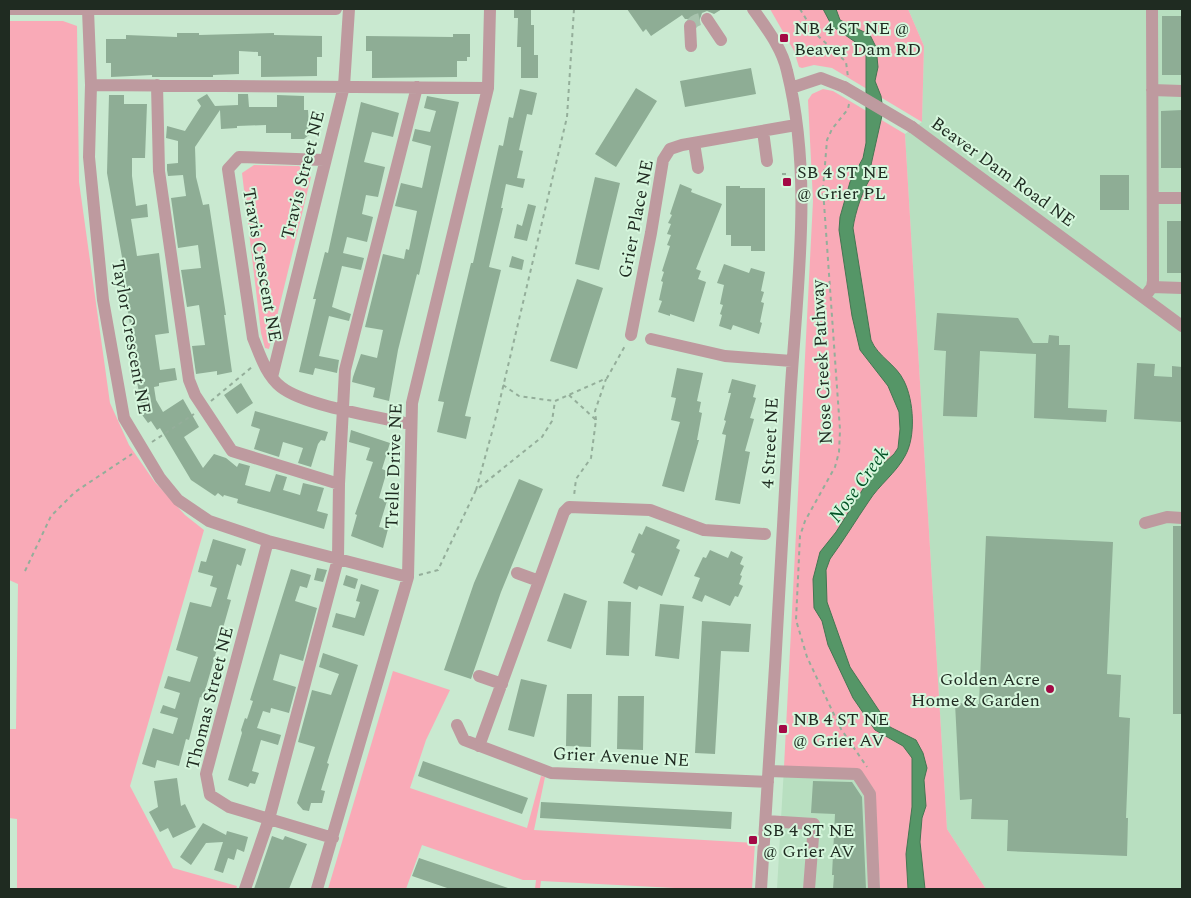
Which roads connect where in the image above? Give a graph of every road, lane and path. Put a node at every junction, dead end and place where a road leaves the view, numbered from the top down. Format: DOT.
graph roads {
  1 [pos="70,9"];
  2 [pos="336,9"];
  3 [pos="349,9"];
  4 [pos="490,9"];
  5 [pos="574,9"];
  6 [pos="754,9"];
  7 [pos="800,9"];
  8 [pos="1152,9"];
  9 [pos="9,10"];
  10 [pos="88,10"];
  11 [pos="141,10"];
  12 [pos="215,10"];
  13 [pos="707,19"];
  14 [pos="690,26"];
  15 [pos="722,40"];
  16 [pos="691,46"];
  17 [pos="846,83"];
  18 [pos="90,85"];
  19 [pos="157,85"];
  20 [pos="344,86"];
  21 [pos="417,87"];
  22 [pos="488,88"];
  23 [pos="791,88"];
  24 [pos="1152,90"];
  25 [pos="1182,91"];
  26 [pos="849,103"];
  27 [pos="796,125"];
  28 [pos="763,131"];
  29 [pos="694,143"];
  30 [pos="324,160"];
  31 [pos="767,161"];
  32 [pos="698,168"];
  33 [pos="782,174"];
  34 [pos="787,174"];
  35 [pos="1153,198"];
  36 [pos="1182,198"];
  37 [pos="1152,287"];
  38 [pos="1182,288"];
  39 [pos="1144,298"];
  40 [pos="1182,326"];
  41 [pos="630,335"];
  42 [pos="651,340"];
  43 [pos="792,361"];
  44 [pos="272,377"];
  45 [pos="607,378"];
  46 [pos="503,385"];
  47 [pos="569,395"];
  48 [pos="555,401"];
  49 [pos="343,410"];
  50 [pos="596,420"];
  51 [pos="410,424"];
  52 [pos="134,452"];
  53 [pos="339,484"];
  54 [pos="476,490"];
  55 [pos="571,507"];
  56 [pos="1182,518"];
  57 [pos="1145,523"];
  58 [pos="764,534"];
  59 [pos="268,541"];
  60 [pos="338,559"];
  61 [pos="25,571"];
  62 [pos="517,573"];
  63 [pos="408,577"];
  64 [pos="538,581"];
  65 [pos="479,676"];
  66 [pos="502,684"];
  67 [pos="456,725"];
  68 [pos="479,746"];
  69 [pos="868,768"];
  70 [pos="768,776"];
  71 [pos="268,819"];
  72 [pos="766,821"];
  73 [pos="333,838"];
  74 [pos="244,889"];
  75 [pos="317,889"];
  76 [pos="761,889"];
  77 [pos="810,889"];
  78 [pos="874,889"];
  1 -- 9 [label="street"];
  1 -- 10 [label="street"];
  2 -- 12 [label="street"];
  3 -- 20 [label="street, Travis Street NE"];
  4 -- 22 [label="street, Trelle Drive NE"];
  5 -- 46 [label="path"];
  6 -- 23 [label="street, 4 Street NE"];
  7 -- 17 [label="path"];
  8 -- 24 [label="street"];
  10 -- 11 [label="street"];
  10 -- 18 [label="street, Taylor Crescent NE"];
  11 -- 12 [label="street"];
  13 -- 15 [label="street"];
  14 -- 16 [label="street"];
  17 -- 23 [label="street, Beaver Dam Road NE"];
  17 -- 39 [label="street, Beaver Dam Road NE, bridge"];
  18 -- 19 [label="street"];
  18 -- 59 [label="street, Taylor Crescent NE"];
  19 -- 20 [label="street"];
  19 -- 53 [label="street"];
  20 -- 21 [label="street"];
  20 -- 30 [label="street, Travis Street NE"];
  21 -- 22 [label="street"];
  21 -- 49 [label="street"];
  22 -- 51 [label="street, Trelle Drive NE"];
  23 -- 27 [label="street, 4 Street NE"];
  24 -- 25 [label="street"];
  24 -- 35 [label="street"];
  26 -- 69 [label="path, Nose Creek Pathway"];
  27 -- 28 [label="street, Grier Place NE"];
  27 -- 43 [label="street, 4 Street NE"];
  28 -- 29 [label="street, Grier Place NE"];
  28 -- 31 [label="street"];
  29 -- 32 [label="street"];
  29 -- 41 [label="street, Grier Place NE"];
  30 -- 44 [label="street, Travis Street NE"];
  30 -- 44 [label="street, Travis Crescent NE"];
  33 -- 34 [label="path"];
  35 -- 36 [label="street"];
  35 -- 37 [label="street"];
  37 -- 38 [label="street"];
  37 -- 39 [label="street"];
  39 -- 40 [label="street, Beaver Dam Road NE"];
  41 -- 45 [label="path"];
  42 -- 43 [label="street"];
  43 -- 70 [label="street, 4 Street NE"];
  44 -- 49 [label="street, Travis Crescent NE"];
  45 -- 47 [label="path"];
  45 -- 50 [label="path"];
  46 -- 48 [label="path"];
  46 -- 54 [label="path"];
  47 -- 48 [label="path"];
  47 -- 50 [label="path"];
  48 -- 54 [label="path"];
  49 -- 51 [label="street, Travis Crescent NE"];
  49 -- 53 [label="street"];
  50 -- 55 [label="path"];
  51 -- 63 [label="street, Trelle Drive NE"];
  52 -- 61 [label="path"];
  53 -- 60 [label="street"];
  54 -- 63 [label="path"];
  55 -- 58 [label="street"];
  55 -- 64 [label="street"];
  56 -- 57 [label="street"];
  59 -- 60 [label="street, Taylor Crescent NE"];
  59 -- 71 [label="street, Thomas Street NE"];
  60 -- 63 [label="street, Taylor Crescent NE"];
  60 -- 71 [label="street"];
  62 -- 64 [label="street"];
  63 -- 73 [label="street, Trelle Drive NE"];
  64 -- 66 [label="street"];
  65 -- 66 [label="street"];
  66 -- 68 [label="street"];
  67 -- 68 [label="street, Grier Avenue NE"];
  68 -- 70 [label="street, Grier Avenue NE"];
  70 -- 72 [label="street, 4 Street NE"];
  70 -- 78 [label="street, Grier Avenue NE"];
  71 -- 73 [label="street, Thomas Street NE"];
  71 -- 74 [label="street"];
  72 -- 76 [label="street, 4 Street NE"];
  72 -- 77 [label="street"];
  73 -- 75 [label="street, Trelle Drive NE"];
}
